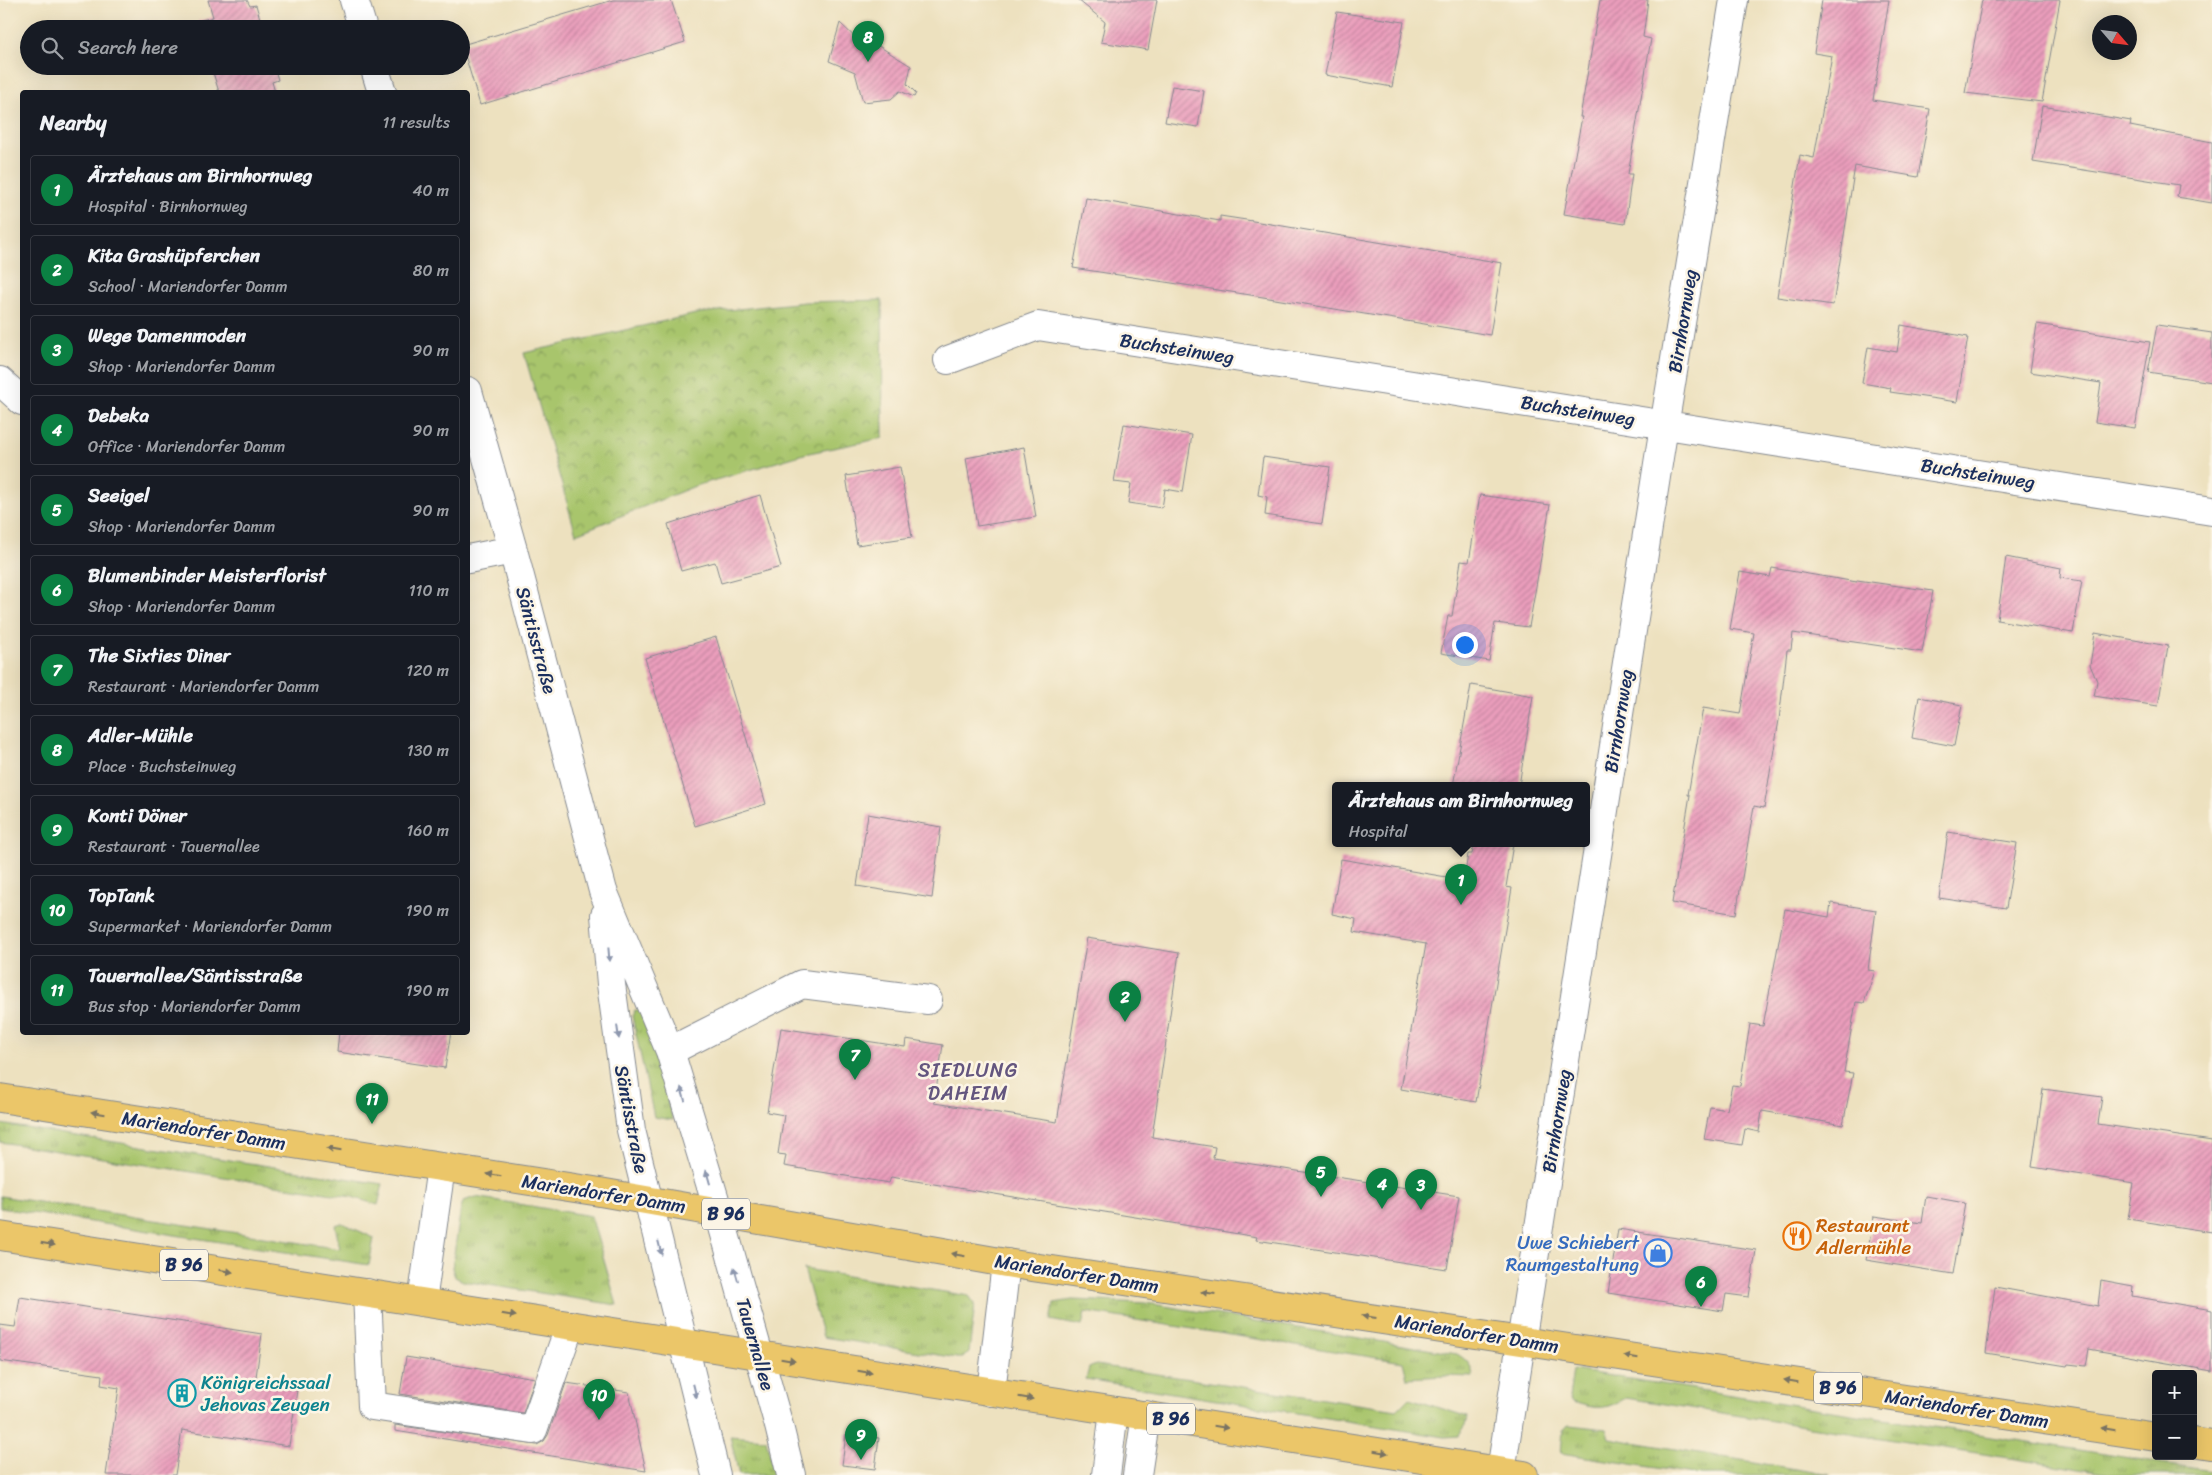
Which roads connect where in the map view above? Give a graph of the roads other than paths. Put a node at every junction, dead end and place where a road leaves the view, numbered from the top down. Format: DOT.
graph roads {
  1 [pos="354,0"];
  2 [pos="1734,0"];
  3 [pos="360,20"];
  4 [pos="377,75"];
  5 [pos="381,90"];
  6 [pos="948,360"];
  7 [pos="0,381"];
  8 [pos="470,398"];
  9 [pos="20,399"];
  10 [pos="1665,423"];
  11 [pos="2212,511"];
  12 [pos="513,550"];
  13 [pos="470,560"];
  14 [pos="603,891"];
  15 [pos="928,1000"];
  16 [pos="670,1051"];
  17 [pos="0,1098"];
  18 [pos="441,1167"];
  19 [pos="649,1201"];
  20 [pos="719,1213"];
  21 [pos="0,1236"];
  22 [pos="1006,1263"];
  23 [pos="367,1293"];
  24 [pos="422,1302"];
  25 [pos="570,1325"];
  26 [pos="1521,1340"];
  27 [pos="684,1343"];
  28 [pos="758,1355"];
  29 [pos="991,1392"];
  30 [pos="1114,1411"];
  31 [pos="1146,1415"];
  32 [pos="2152,1436"];
  33 [pos="2197,1443"];
  34 [pos="2212,1445"];
  35 [pos="1513,1473"];
  36 [pos="716,1475"];
  37 [pos="791,1475"];
  38 [pos="1106,1475"];
  39 [pos="1137,1475"];
  1 -- 3 [label="street"];
  2 -- 10 [label="street, Birnhornweg"];
  4 -- 5 [label="street"];
  6 -- 10 [label="street, Buchsteinweg"];
  7 -- 9 [label="street"];
  8 -- 12 [label="street, Säntisstraße"];
  10 -- 11 [label="street, Buchsteinweg"];
  10 -- 26 [label="street, Birnhornweg"];
  12 -- 13 [label="street"];
  12 -- 14 [label="street, Säntisstraße"];
  14 -- 16 [label="street, Säntisstraße"];
  14 -- 19 [label="street, Säntisstraße, one-way"];
  15 -- 16 [label="street"];
  20 -- 16 [label="street, Säntisstraße, one-way"];
  18 -- 17 [label="main road, Mariendorfer Damm / B 96, one-way"];
  19 -- 18 [label="main road, Mariendorfer Damm / B 96, one-way"];
  18 -- 24 [label="street"];
  19 -- 20 [label="main road, Mariendorfer Damm / B 96"];
  19 -- 27 [label="street, Säntisstraße, one-way"];
  22 -- 20 [label="main road, Mariendorfer Damm / B 96, one-way"];
  28 -- 20 [label="street, Tauernallee, one-way"];
  21 -- 23 [label="main road, B 96, one-way"];
  26 -- 22 [label="main road, Mariendorfer Damm / B 96, one-way"];
  22 -- 29 [label="street"];
  23 -- 24 [label="main road, B 96"];
  23 -- 25 [label="street"];
  24 -- 25 [label="main road, B 96, one-way"];
  25 -- 27 [label="main road, B 96"];
  32 -- 26 [label="main road, Mariendorfer Damm / B 96, one-way"];
  26 -- 35 [label="street, Birnhornweg"];
  27 -- 28 [label="main road, B 96"];
  27 -- 36 [label="street, one-way"];
  28 -- 29 [label="main road, B 96, one-way"];
  28 -- 37 [label="street, Tauernallee"];
  29 -- 30 [label="main road, B 96, one-way"];
  30 -- 31 [label="main road, B 96"];
  30 -- 38 [label="street"];
  31 -- 35 [label="main road, B 96, one-way"];
  31 -- 39 [label="street"];
  33 -- 34 [label="main road"];
}
